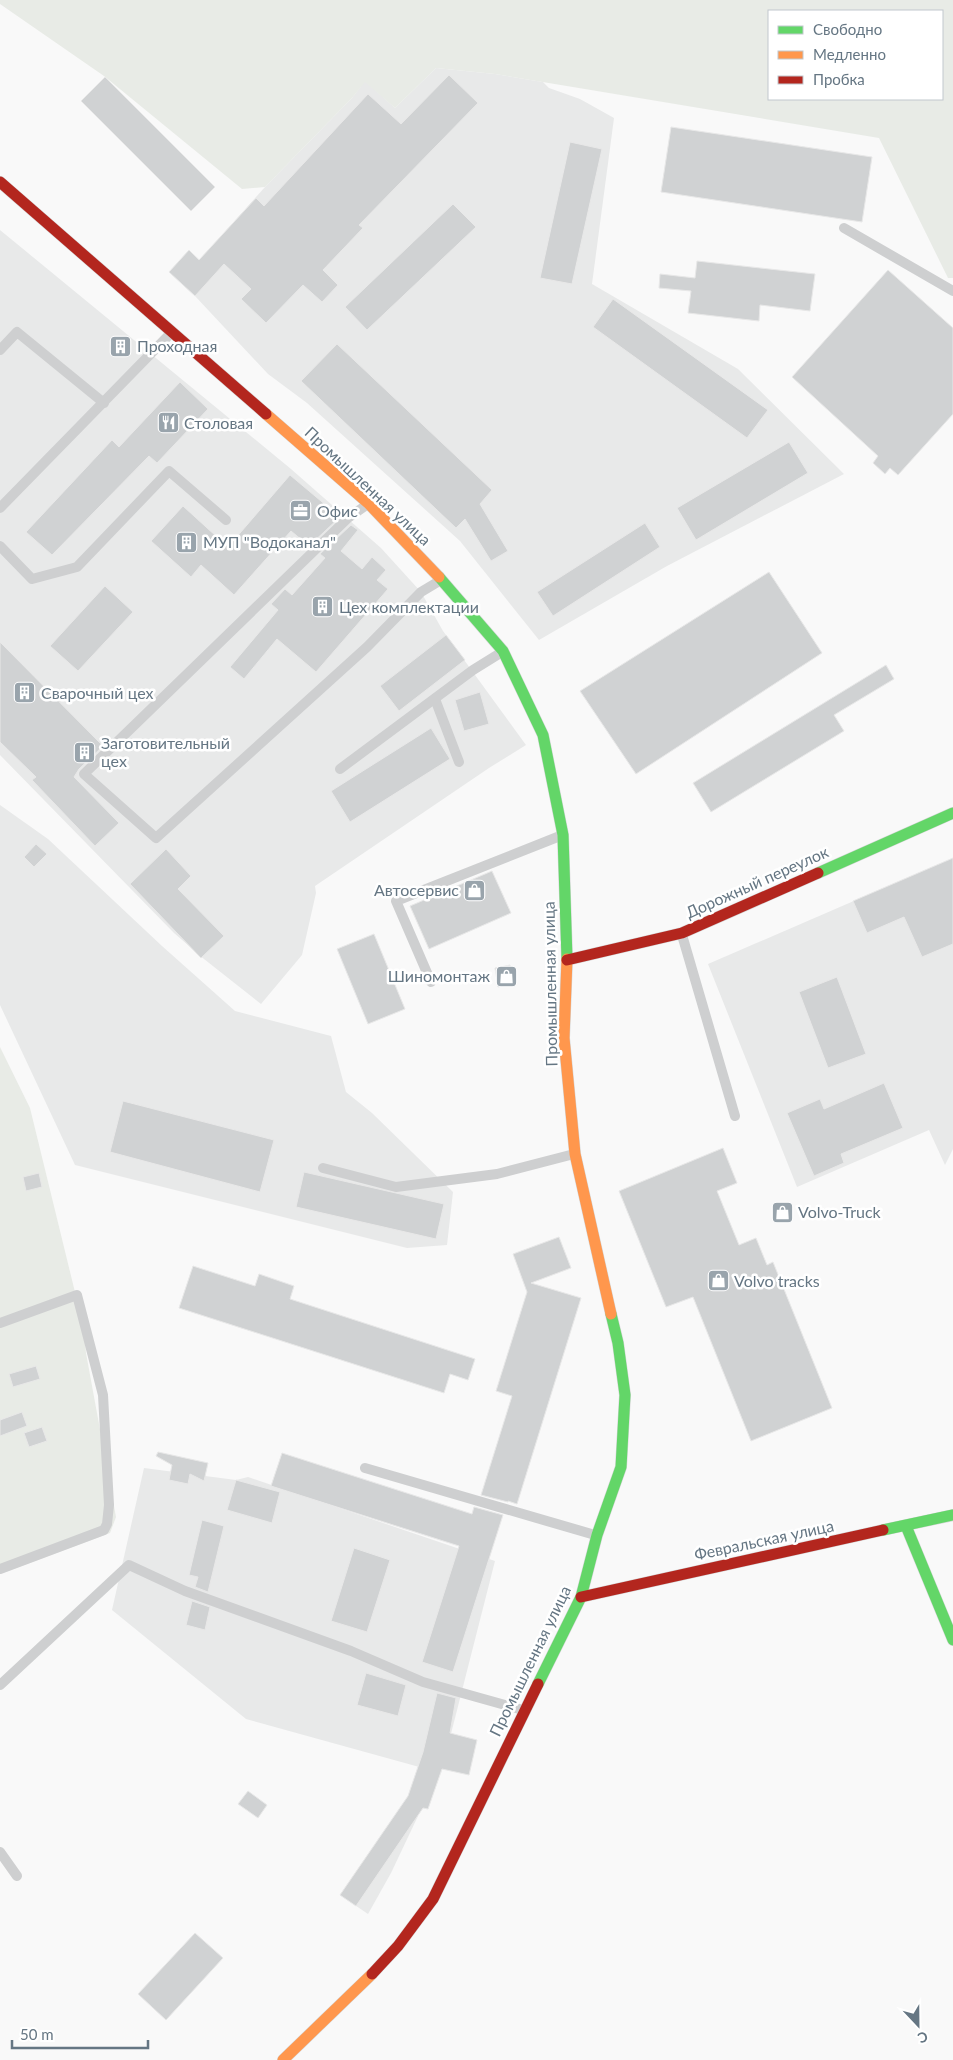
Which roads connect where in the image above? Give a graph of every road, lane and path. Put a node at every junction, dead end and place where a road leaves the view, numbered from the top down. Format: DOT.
graph roads {
  1 [pos="0,182"];
  2 [pos="844,228"];
  3 [pos="953,291"];
  4 [pos="171,333"];
  5 [pos="0,350"];
  6 [pos="104,403"];
  7 [pos="368,503"];
  8 [pos="0,508"];
  9 [pos="226,520"];
  10 [pos="0,546"];
  11 [pos="442,580"];
  12 [pos="503,651"];
  13 [pos="435,699"];
  14 [pos="459,762"];
  15 [pos="340,769"];
  16 [pos="953,813"];
  17 [pos="563,835"];
  18 [pos="682,933"];
  19 [pos="567,960"];
  20 [pos="431,982"];
  21 [pos="736,1116"];
  22 [pos="576,1154"];
  23 [pos="323,1168"];
  24 [pos="0,1323"];
  25 [pos="366,1468"];
  26 [pos="953,1515"];
  27 [pos="906,1526"];
  28 [pos="597,1535"];
  29 [pos="0,1569"];
  30 [pos="581,1597"];
  31 [pos="953,1640"];
  32 [pos="0,1685"];
  33 [pos="524,1711"];
  34 [pos="0,1852"];
  35 [pos="17,1876"];
  36 [pos="282,2060"];
  1 -- 4 [label="main road, Промышленная улица"];
  2 -- 3 [label="lane"];
  4 -- 6 [label="lane"];
  4 -- 7 [label="main road, Промышленная улица"];
  5 -- 6 [label="lane"];
  6 -- 8 [label="lane"];
  7 -- 11 [label="main road, Промышленная улица"];
  7 -- 11 [label="lane"];
  9 -- 10 [label="lane"];
  11 -- 12 [label="main road, Промышленная улица"];
  12 -- 13 [label="lane"];
  12 -- 17 [label="main road, Промышленная улица"];
  13 -- 14 [label="lane"];
  13 -- 15 [label="lane"];
  16 -- 18 [label="main road, Дорожный переулок"];
  17 -- 19 [label="main road, Промышленная улица"];
  17 -- 20 [label="lane"];
  18 -- 19 [label="main road, Дорожный переулок"];
  18 -- 21 [label="lane"];
  19 -- 22 [label="main road, Промышленная улица"];
  22 -- 23 [label="lane"];
  22 -- 28 [label="main road, Промышленная улица"];
  24 -- 29 [label="lane"];
  25 -- 28 [label="lane"];
  26 -- 27 [label="main road, Февральская улица"];
  27 -- 30 [label="main road, Февральская улица"];
  27 -- 31 [label="main road"];
  28 -- 30 [label="main road, Промышленная улица"];
  30 -- 33 [label="main road, Промышленная улица"];
  32 -- 33 [label="lane"];
  33 -- 36 [label="main road, Промышленная улица"];
  34 -- 35 [label="lane"];
}
